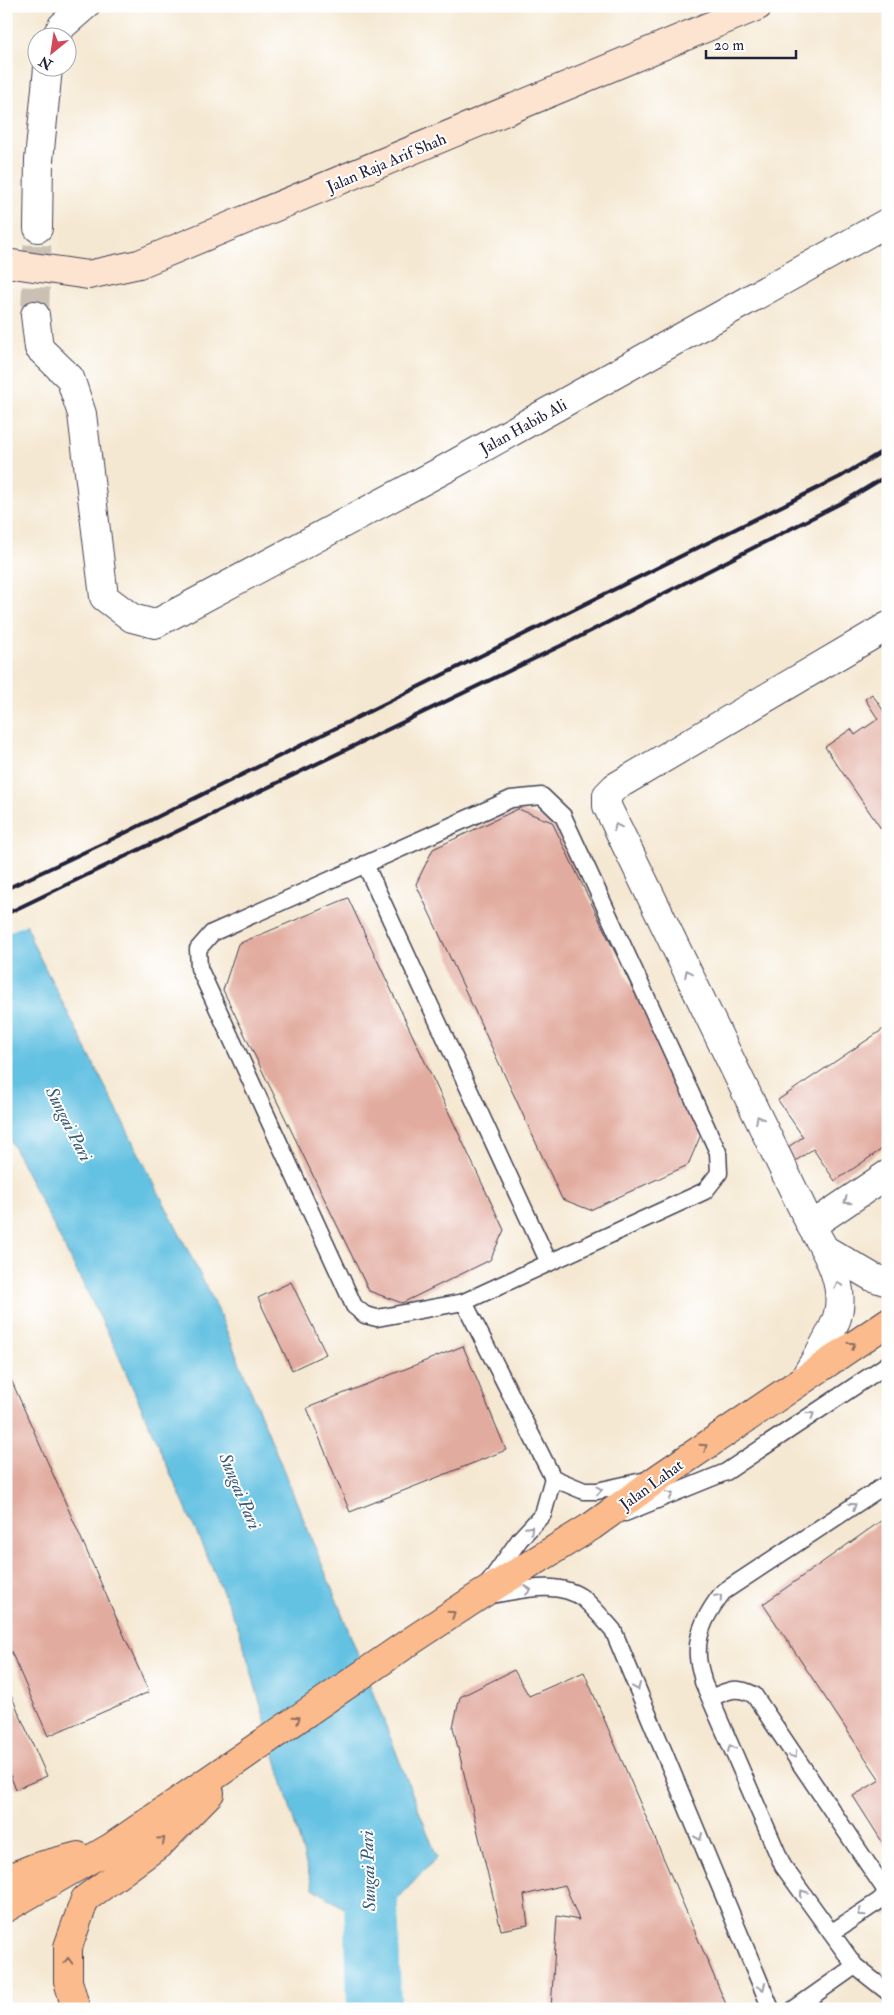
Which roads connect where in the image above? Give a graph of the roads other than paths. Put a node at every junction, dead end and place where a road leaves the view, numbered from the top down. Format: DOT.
graph roads {
  1 [pos="85,6"];
  2 [pos="758,6"];
  3 [pos="61,28"];
  4 [pos="47,78"];
  5 [pos="888,222"];
  6 [pos="38,228"];
  7 [pos="6,263"];
  8 [pos="35,315"];
  9 [pos="888,626"];
  10 [pos="366,864"];
  11 [pos="888,1174"];
  12 [pos="811,1226"];
  13 [pos="826,1250"];
  14 [pos="549,1262"];
  15 [pos="888,1282"];
  16 [pos="464,1302"];
  17 [pos="888,1322"];
  18 [pos="888,1364"];
  19 [pos="805,1377"];
  20 [pos="660,1477"];
  21 [pos="553,1478"];
  22 [pos="888,1483"];
  23 [pos="592,1526"];
  24 [pos="479,1596"];
  25 [pos="710,1698"];
  26 [pos="256,1746"];
  27 [pos="110,1848"];
  28 [pos="6,1879"];
  29 [pos="6,1908"];
  30 [pos="831,1933"];
  31 [pos="855,1966"];
  32 [pos="888,1992"];
  33 [pos="76,2009"];
  34 [pos="771,2009"];
  35 [pos="794,2009"];
  1 -- 3 [label="street"];
  2 -- 7 [label="street, Jalan Raja Arif Shah"];
  4 -- 6 [label="street"];
  5 -- 8 [label="street, Jalan Habib Ali"];
  12 -- 9 [label="street, one-way"];
  10 -- 14 [label="lane"];
  10 -- 14 [label="lane"];
  10 -- 16 [label="lane"];
  11 -- 12 [label="street, one-way"];
  12 -- 13 [label="street"];
  13 -- 15 [label="street"];
  19 -- 13 [label="street, one-way"];
  14 -- 16 [label="lane"];
  16 -- 21 [label="lane"];
  19 -- 17 [label="main road, Jalan Lahat, one-way"];
  23 -- 18 [label="lane, one-way"];
  20 -- 19 [label="main road, Jalan Lahat, one-way"];
  21 -- 20 [label="lane, one-way"];
  20 -- 23 [label="main road, Jalan Lahat"];
  24 -- 21 [label="lane, one-way"];
  25 -- 22 [label="lane, one-way"];
  23 -- 24 [label="main road, Jalan Lahat"];
  26 -- 24 [label="main road, Jalan Lahat, one-way"];
  24 -- 34 [label="lane, one-way"];
  30 -- 25 [label="lane, one-way"];
  25 -- 30 [label="lane, one-way"];
  26 -- 27 [label="main road"];
  33 -- 26 [label="main road, one-way"];
  27 -- 28 [label="main road"];
  27 -- 29 [label="main road"];
  30 -- 31 [label="lane"];
  31 -- 32 [label="lane"];
  31 -- 35 [label="lane"];
}
